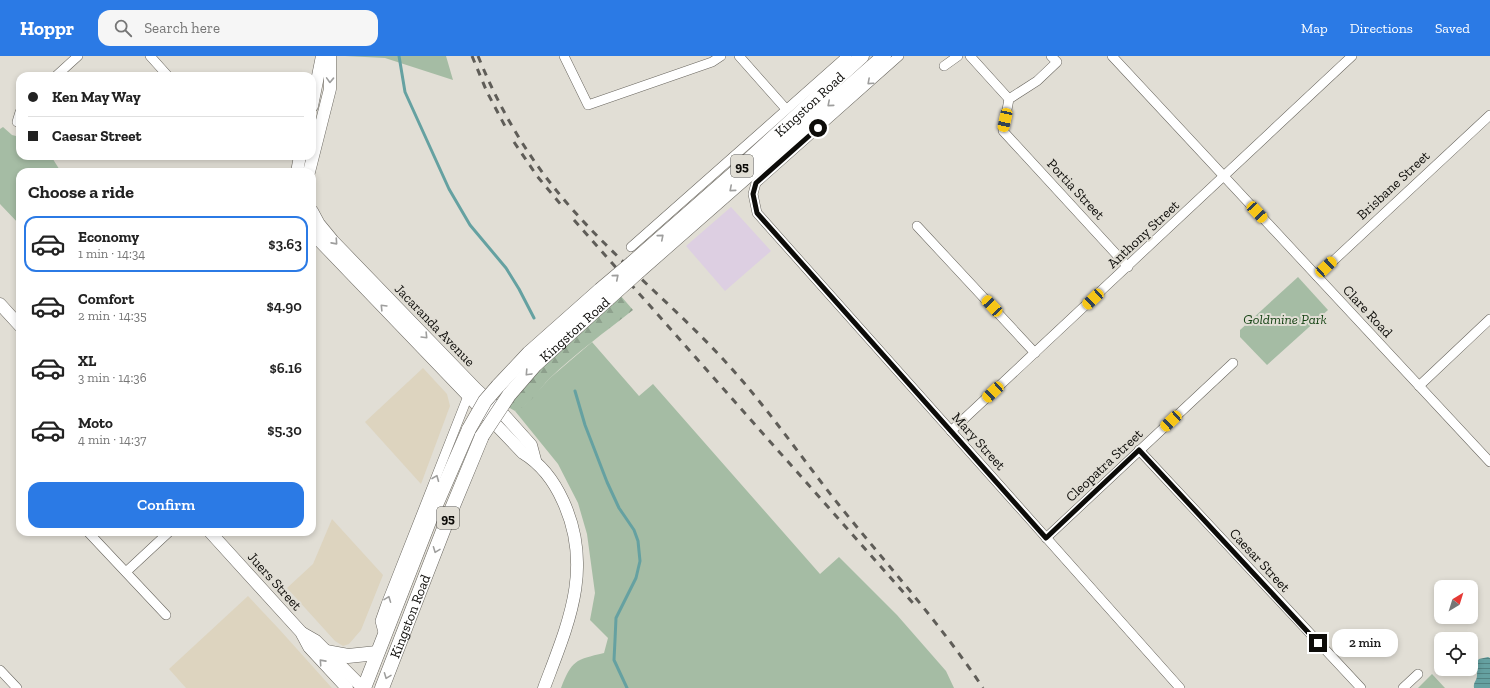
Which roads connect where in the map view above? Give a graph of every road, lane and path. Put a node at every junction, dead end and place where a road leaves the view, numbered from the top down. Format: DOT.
graph roads {
  1 [pos="78,56"];
  2 [pos="150,56"];
  3 [pos="322,56"];
  4 [pos="330,56"];
  5 [pos="564,56"];
  6 [pos="721,56"];
  7 [pos="739,56"];
  8 [pos="847,56"];
  9 [pos="862,56"];
  10 [pos="884,56"];
  11 [pos="899,56"];
  12 [pos="958,56"];
  13 [pos="970,56"];
  14 [pos="1051,56"];
  15 [pos="1112,56"];
  16 [pos="1352,56"];
  17 [pos="944,66"];
  18 [pos="60,72"];
  19 [pos="164,72"];
  20 [pos="316,87"];
  21 [pos="1009,99"];
  22 [pos="316,102"];
  23 [pos="327,102"];
  24 [pos="786,110"];
  25 [pos="1490,115"];
  26 [pos="316,145"];
  27 [pos="1224,176"];
  28 [pos="316,218"];
  29 [pos="917,226"];
  30 [pos="316,237"];
  31 [pos="631,247"];
  32 [pos="1128,266"];
  33 [pos="636,267"];
  34 [pos="1317,276"];
  35 [pos="0,304"];
  36 [pos="1490,319"];
  37 [pos="16,322"];
  38 [pos="1035,353"];
  39 [pos="1233,363"];
  40 [pos="1419,386"];
  41 [pos="504,391"];
  42 [pos="468,396"];
  43 [pos="951,431"];
  44 [pos="1139,450"];
  45 [pos="535,460"];
  46 [pos="1490,462"];
  47 [pos="92,536"];
  48 [pos="165,536"];
  49 [pos="214,536"];
  50 [pos="1046,538"];
  51 [pos="126,572"];
  52 [pos="166,615"];
  53 [pos="301,632"];
  54 [pos="384,636"];
  55 [pos="326,652"];
  56 [pos="377,653"];
  57 [pos="0,670"];
  58 [pos="1418,674"];
  59 [pos="17,688"];
  60 [pos="347,688"];
  61 [pos="363,688"];
  62 [pos="382,688"];
  63 [pos="544,688"];
  64 [pos="1180,688"];
  65 [pos="1360,688"];
  66 [pos="1403,688"];
  1 -- 18 [label="street"];
  2 -- 19 [label="street"];
  3 -- 20 [label="street"];
  4 -- 23 [label="street, one-way"];
  5 -- 6 [label="street"];
  7 -- 24 [label="street"];
  8 -- 24 [label="street, Kingston Road"];
  33 -- 9 [label="main road, Kingston Road / 95, one-way"];
  10 -- 33 [label="main road, Kingston Road / 95, one-way"];
  11 -- 43 [label="street, Mary Street, one-way"];
  12 -- 17 [label="street"];
  13 -- 21 [label="street"];
  14 -- 21 [label="street"];
  15 -- 27 [label="street, Clare Road"];
  16 -- 27 [label="street, Anthony Street"];
  21 -- 32 [label="street, Portia Street"];
  22 -- 23 [label="street"];
  23 -- 26 [label="street"];
  24 -- 31 [label="street, Kingston Road"];
  25 -- 34 [label="street, Brisbane Street"];
  27 -- 32 [label="street, Anthony Street"];
  27 -- 34 [label="street, Clare Road"];
  28 -- 45 [label="street, Jacaranda Avenue, one-way"];
  29 -- 38 [label="street"];
  42 -- 30 [label="street, Jacaranda Avenue, one-way"];
  32 -- 38 [label="street, Anthony Street"];
  33 -- 41 [label="main road, Kingston Road / 95, bridge"];
  34 -- 40 [label="street, Clare Road"];
  35 -- 37 [label="street"];
  36 -- 40 [label="street"];
  38 -- 43 [label="street, Anthony Street"];
  39 -- 44 [label="street, Cleopatra Street"];
  40 -- 46 [label="street, Clare Road"];
  41 -- 54 [label="main road, Kingston Road / 95, bridge"];
  41 -- 62 [label="main road, Kingston Road / 95, one-way, bridge"];
  42 -- 45 [label="street, Jacaranda Avenue"];
  54 -- 42 [label="street, Kingston Road, one-way"];
  43 -- 50 [label="street, Mary Street"];
  44 -- 50 [label="street, Cleopatra Street"];
  44 -- 65 [label="street, Caesar Street"];
  45 -- 63 [label="street, Jacaranda Avenue"];
  47 -- 51 [label="street"];
  48 -- 51 [label="street"];
  49 -- 53 [label="street, Juers Street"];
  50 -- 64 [label="street, Mary Street"];
  51 -- 52 [label="street"];
  53 -- 55 [label="street, Juers Street"];
  60 -- 53 [label="street, Juers Street, one-way"];
  54 -- 56 [label="main road, Kingston Road / 95"];
  55 -- 56 [label="main road"];
  55 -- 61 [label="street, Juers Street"];
  56 -- 61 [label="main road, Kingston Road / 95"];
  57 -- 59 [label="street"];
  58 -- 66 [label="street"];
}
